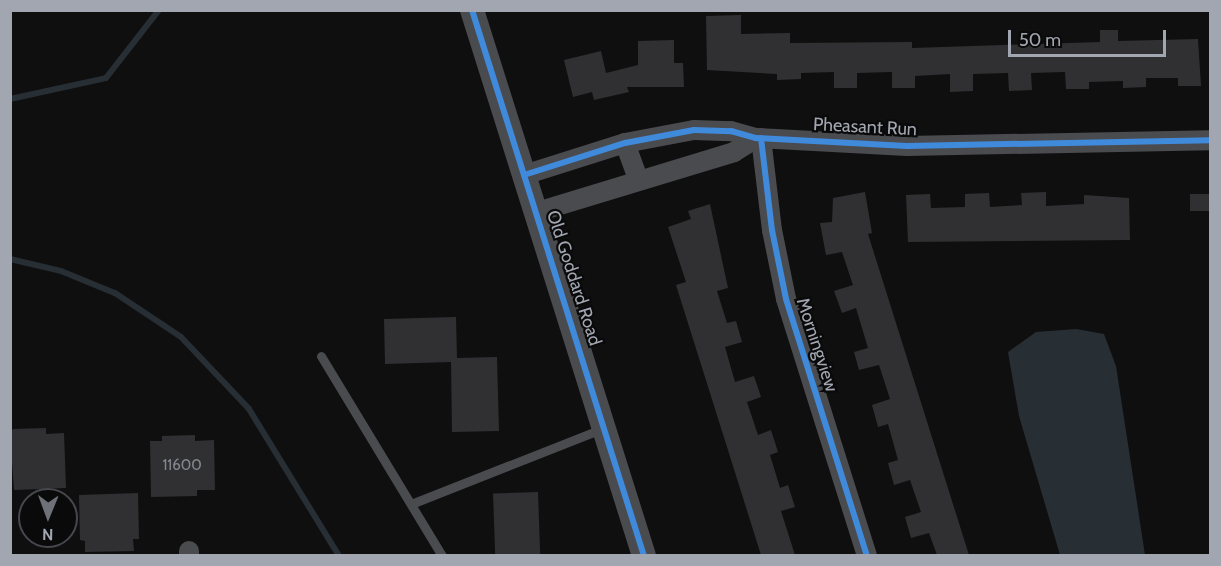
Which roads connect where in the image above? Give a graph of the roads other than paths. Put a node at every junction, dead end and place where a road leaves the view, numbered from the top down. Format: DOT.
graph roads {
  1 [pos="472,10"];
  2 [pos="759,138"];
  3 [pos="1210,140"];
  4 [pos="625,143"];
  5 [pos="524,175"];
  6 [pos="638,179"];
  7 [pos="537,213"];
  8 [pos="321,356"];
  9 [pos="606,427"];
  10 [pos="411,504"];
  11 [pos="442,555"];
  12 [pos="644,555"];
  13 [pos="867,555"];
  1 -- 5 [label="street, Old Goddard Road"];
  2 -- 3 [label="street, Pheasant Run"];
  2 -- 4 [label="street, Pheasant Run"];
  2 -- 6 [label="street"];
  2 -- 13 [label="street, Morningview"];
  4 -- 5 [label="street, Pheasant Run"];
  4 -- 6 [label="street"];
  5 -- 7 [label="street, Old Goddard Road"];
  6 -- 7 [label="street"];
  7 -- 9 [label="street, Old Goddard Road"];
  8 -- 10 [label="lane"];
  9 -- 10 [label="lane"];
  9 -- 12 [label="street, Old Goddard Road"];
  10 -- 11 [label="lane"];
}
